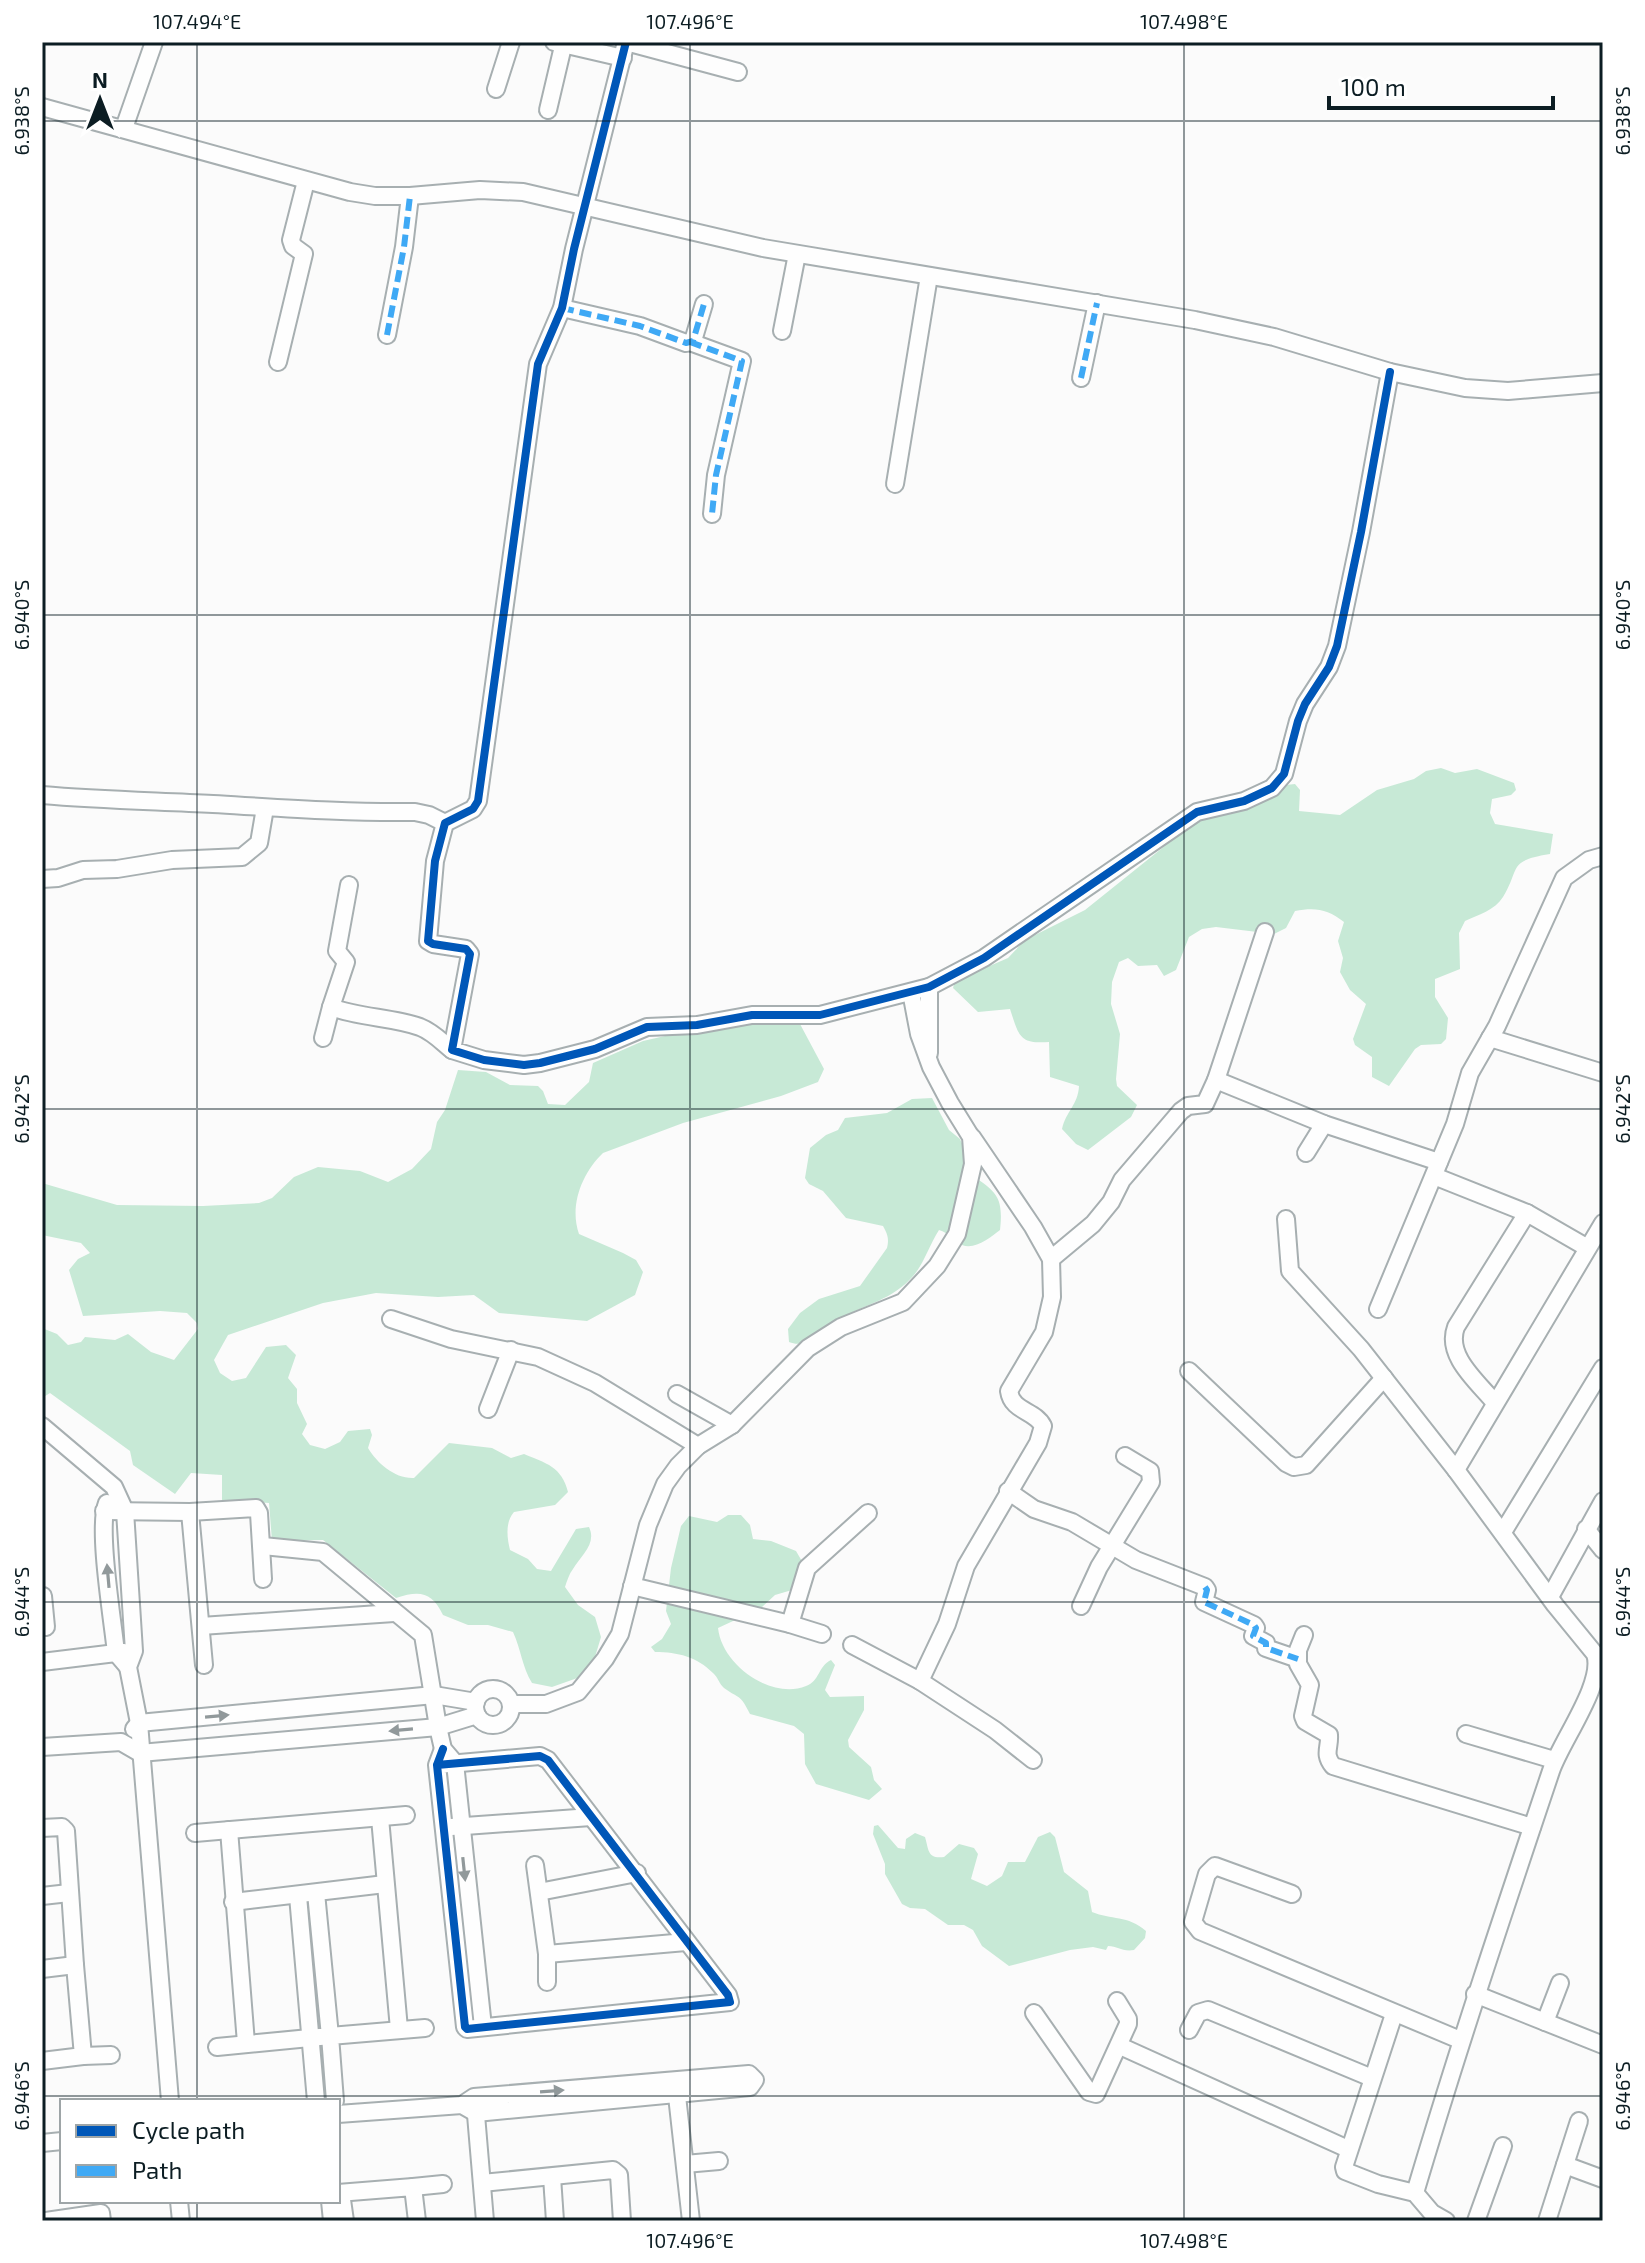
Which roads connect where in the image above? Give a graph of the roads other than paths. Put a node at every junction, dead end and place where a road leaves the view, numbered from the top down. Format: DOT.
graph roads {
  1 [pos="154,42"];
  2 [pos="511,42"];
  3 [pos="561,43"];
  4 [pos="625,47"];
  5 [pos="738,72"];
  6 [pos="496,89"];
  7 [pos="42,107"];
  8 [pos="548,110"];
  9 [pos="124,128"];
  10 [pos="306,181"];
  11 [pos="410,196"];
  12 [pos="584,205"];
  13 [pos="797,254"];
  14 [pos="929,276"];
  15 [pos="1097,303"];
  16 [pos="704,304"];
  17 [pos="562,308"];
  18 [pos="782,331"];
  19 [pos="387,335"];
  20 [pos="690,342"];
  21 [pos="278,362"];
  22 [pos="1390,372"];
  23 [pos="1081,378"];
  24 [pos="1603,383"];
  25 [pos="895,484"];
  26 [pos="712,514"];
  27 [pos="42,795"];
  28 [pos="265,808"];
  29 [pos="445,823"];
  30 [pos="1603,856"];
  31 [pos="42,879"];
  32 [pos="349,885"];
  33 [pos="1265,932"];
  34 [pos="929,987"];
  35 [pos="911,992"];
  36 [pos="331,1007"];
  37 [pos="922,1008"];
  38 [pos="323,1038"];
  39 [pos="1490,1038"];
  40 [pos="452,1050"];
  41 [pos="1603,1073"];
  42 [pos="1216,1080"];
  43 [pos="1324,1124"];
  44 [pos="971,1137"];
  45 [pos="1306,1153"];
  46 [pos="1436,1169"];
  47 [pos="1527,1213"];
  48 [pos="1286,1219"];
  49 [pos="1603,1223"];
  50 [pos="1586,1247"];
  51 [pos="1051,1259"];
  52 [pos="1378,1309"];
  53 [pos="391,1319"];
  54 [pos="511,1350"];
  55 [pos="1603,1368"];
  56 [pos="1189,1371"];
  57 [pos="1384,1378"];
  58 [pos="677,1394"];
  59 [pos="1495,1403"];
  60 [pos="488,1409"];
  61 [pos="732,1425"];
  62 [pos="42,1426"];
  63 [pos="698,1446"];
  64 [pos="1125,1456"];
  65 [pos="1456,1470"];
  66 [pos="114,1487"];
  67 [pos="1008,1491"];
  68 [pos="1603,1501"];
  69 [pos="104,1511"];
  70 [pos="125,1511"];
  71 [pos="190,1512"];
  72 [pos="868,1513"];
  73 [pos="1586,1529"];
  74 [pos="1503,1532"];
  75 [pos="1112,1545"];
  76 [pos="263,1546"];
  77 [pos="1603,1550"];
  78 [pos="263,1579"];
  79 [pos="632,1586"];
  80 [pos="42,1593"];
  81 [pos="1550,1597"];
  82 [pos="1081,1606"];
  83 [pos="394,1613"];
  84 [pos="790,1624"];
  85 [pos="201,1626"];
  86 [pos="46,1627"];
  87 [pos="822,1634"];
  88 [pos="1304,1635"];
  89 [pos="852,1645"];
  90 [pos="116,1653"];
  91 [pos="131,1659"];
  92 [pos="1298,1659"];
  93 [pos="42,1662"];
  94 [pos="204,1665"];
  95 [pos="920,1681"];
  96 [pos="434,1695"];
  97 [pos="512,1704"];
  98 [pos="476,1708"];
  99 [pos="139,1723"];
  100 [pos="438,1727"];
  101 [pos="1466,1734"];
  102 [pos="121,1742"];
  103 [pos="42,1747"];
  104 [pos="443,1749"];
  105 [pos="140,1753"];
  106 [pos="1033,1760"];
  107 [pos="1554,1760"];
  108 [pos="455,1763"];
  109 [pos="437,1765"];
  110 [pos="406,1815"];
  111 [pos="591,1817"];
  112 [pos="380,1818"];
  113 [pos="453,1827"];
  114 [pos="1532,1827"];
  115 [pos="42,1828"];
  116 [pos="229,1830"];
  117 [pos="195,1833"];
  118 [pos="535,1865"];
  119 [pos="637,1873"];
  120 [pos="385,1884"];
  121 [pos="539,1892"];
  122 [pos="69,1893"];
  123 [pos="316,1893"];
  124 [pos="1292,1894"];
  125 [pos="42,1896"];
  126 [pos="298,1896"];
  127 [pos="233,1902"];
  128 [pos="686,1942"];
  129 [pos="547,1954"];
  130 [pos="75,1965"];
  131 [pos="42,1969"];
  132 [pos="547,1982"];
  133 [pos="1560,1983"];
  134 [pos="1475,1994"];
  135 [pos="1117,2001"];
  136 [pos="1034,2013"];
  137 [pos="1394,2014"];
  138 [pos="1545,2022"];
  139 [pos="425,2028"];
  140 [pos="399,2029"];
  141 [pos="1189,2030"];
  142 [pos="330,2036"];
  143 [pos="311,2037"];
  144 [pos="1460,2040"];
  145 [pos="246,2043"];
  146 [pos="1603,2045"];
  147 [pos="1120,2046"];
  148 [pos="217,2047"];
  149 [pos="111,2055"];
  150 [pos="83,2056"];
  151 [pos="42,2061"];
  152 [pos="1372,2078"];
  153 [pos="170,2099"];
  154 [pos="316,2099"];
  155 [pos="335,2099"];
  156 [pos="471,2105"];
  157 [pos="340,2114"];
  158 [pos="1579,2121"];
  159 [pos="1503,2146"];
  160 [pos="1348,2149"];
  161 [pos="719,2161"];
  162 [pos="685,2164"];
  163 [pos="1565,2165"];
  164 [pos="552,2177"];
  165 [pos="1603,2179"];
  166 [pos="482,2183"];
  167 [pos="443,2184"];
  168 [pos="413,2187"];
  169 [pos="1415,2193"];
  170 [pos="340,2196"];
  171 [pos="100,2212"];
  172 [pos="1435,2218"];
  173 [pos="46,2221"];
  174 [pos="417,2221"];
  175 [pos="485,2221"];
  176 [pos="555,2221"];
  177 [pos="622,2221"];
  178 [pos="691,2221"];
  179 [pos="1476,2221"];
  180 [pos="1547,2221"];
  1 -- 9 [label="street"];
  2 -- 6 [label="street"];
  3 -- 4 [label="street"];
  3 -- 8 [label="street"];
  4 -- 5 [label="street"];
  4 -- 12 [label="street"];
  7 -- 9 [label="street"];
  9 -- 10 [label="street"];
  10 -- 11 [label="street"];
  10 -- 21 [label="street"];
  11 -- 12 [label="street"];
  11 -- 19 [label="street"];
  12 -- 13 [label="street"];
  12 -- 17 [label="street"];
  13 -- 14 [label="street"];
  13 -- 18 [label="street"];
  14 -- 15 [label="street"];
  14 -- 25 [label="street"];
  15 -- 22 [label="street"];
  15 -- 23 [label="street"];
  16 -- 20 [label="street"];
  17 -- 20 [label="street"];
  17 -- 29 [label="street"];
  20 -- 26 [label="street"];
  22 -- 24 [label="street"];
  22 -- 34 [label="street"];
  27 -- 28 [label="street"];
  28 -- 29 [label="street"];
  28 -- 31 [label="street"];
  29 -- 40 [label="street"];
  30 -- 39 [label="street"];
  32 -- 36 [label="street"];
  33 -- 42 [label="street"];
  34 -- 35 [label="street"];
  34 -- 37 [label="street"];
  35 -- 37 [label="street"];
  35 -- 40 [label="street"];
  36 -- 38 [label="street"];
  36 -- 40 [label="street"];
  37 -- 44 [label="street"];
  39 -- 41 [label="street"];
  39 -- 46 [label="street"];
  42 -- 43 [label="street"];
  42 -- 51 [label="street"];
  43 -- 45 [label="street"];
  43 -- 46 [label="street"];
  44 -- 51 [label="street"];
  44 -- 61 [label="street"];
  46 -- 47 [label="street"];
  46 -- 52 [label="street"];
  47 -- 50 [label="street"];
  47 -- 59 [label="street"];
  48 -- 57 [label="street"];
  49 -- 50 [label="street"];
  50 -- 59 [label="street"];
  51 -- 67 [label="street"];
  53 -- 54 [label="street"];
  54 -- 60 [label="street"];
  54 -- 63 [label="street"];
  55 -- 74 [label="street"];
  56 -- 57 [label="street"];
  57 -- 65 [label="street"];
  58 -- 61 [label="street"];
  59 -- 65 [label="street"];
  61 -- 63 [label="street"];
  62 -- 66 [label="street"];
  63 -- 79 [label="street"];
  64 -- 75 [label="street"];
  65 -- 74 [label="street"];
  66 -- 69 [label="street"];
  66 -- 70 [label="street"];
  67 -- 75 [label="street"];
  67 -- 95 [label="street"];
  68 -- 73 [label="street"];
  69 -- 70 [label="street"];
  90 -- 69 [label="street, one-way"];
  70 -- 71 [label="street"];
  70 -- 91 [label="street"];
  71 -- 76 [label="street"];
  71 -- 85 [label="street"];
  72 -- 84 [label="street"];
  73 -- 77 [label="street"];
  73 -- 81 [label="street"];
  74 -- 81 [label="street"];
  75 -- 82 [label="street"];
  75 -- 92 [label="street"];
  76 -- 78 [label="street"];
  76 -- 83 [label="street"];
  79 -- 84 [label="street"];
  79 -- 97 [label="street"];
  80 -- 86 [label="street"];
  81 -- 107 [label="street"];
  83 -- 85 [label="street"];
  83 -- 96 [label="street"];
  84 -- 87 [label="street"];
  85 -- 94 [label="street"];
  88 -- 92 [label="street"];
  89 -- 95 [label="street"];
  90 -- 91 [label="street"];
  90 -- 93 [label="street"];
  91 -- 99 [label="street"];
  92 -- 114 [label="street"];
  95 -- 106 [label="street"];
  96 -- 98 [label="street"];
  99 -- 96 [label="street, one-way"];
  96 -- 100 [label="street"];
  97 -- 98 [label="street"];
  97 -- 98 [label="street"];
  98 -- 100 [label="street"];
  99 -- 102 [label="street"];
  99 -- 105 [label="street"];
  100 -- 104 [label="street"];
  100 -- 105 [label="street, one-way"];
  101 -- 107 [label="street"];
  102 -- 103 [label="street"];
  102 -- 105 [label="street"];
  104 -- 108 [label="street"];
  104 -- 109 [label="street"];
  105 -- 153 [label="street"];
  107 -- 114 [label="street"];
  108 -- 109 [label="street"];
  108 -- 111 [label="street"];
  108 -- 113 [label="street"];
  109 -- 113 [label="street"];
  110 -- 112 [label="street"];
  111 -- 113 [label="street"];
  111 -- 119 [label="street"];
  112 -- 116 [label="street"];
  112 -- 120 [label="street"];
  113 -- 128 [label="street"];
  114 -- 134 [label="street"];
  115 -- 122 [label="street"];
  116 -- 117 [label="street"];
  116 -- 127 [label="street"];
  118 -- 121 [label="street"];
  119 -- 121 [label="street"];
  119 -- 128 [label="street"];
  120 -- 123 [label="street"];
  120 -- 140 [label="street"];
  121 -- 129 [label="street"];
  122 -- 125 [label="street"];
  122 -- 130 [label="street"];
  123 -- 126 [label="street"];
  123 -- 142 [label="street"];
  124 -- 137 [label="street"];
  126 -- 127 [label="street"];
  126 -- 143 [label="street"];
  127 -- 145 [label="street"];
  128 -- 129 [label="street"];
  129 -- 132 [label="street"];
  130 -- 131 [label="street"];
  130 -- 150 [label="street"];
  133 -- 138 [label="street"];
  134 -- 138 [label="street"];
  134 -- 144 [label="street"];
  135 -- 147 [label="street"];
  136 -- 147 [label="street"];
  137 -- 144 [label="street"];
  137 -- 152 [label="street"];
  138 -- 146 [label="street"];
  139 -- 140 [label="street"];
  140 -- 142 [label="street"];
  141 -- 152 [label="street"];
  142 -- 143 [label="street"];
  142 -- 155 [label="street"];
  143 -- 145 [label="street"];
  143 -- 154 [label="street"];
  144 -- 169 [label="street"];
  145 -- 148 [label="street"];
  147 -- 160 [label="street"];
  149 -- 150 [label="street"];
  150 -- 151 [label="street"];
  152 -- 160 [label="street"];
  156 -- 157 [label="street"];
  156 -- 162 [label="street"];
  156 -- 166 [label="street"];
  158 -- 163 [label="street"];
  159 -- 179 [label="street"];
  160 -- 169 [label="street"];
  161 -- 162 [label="street"];
  162 -- 178 [label="street"];
  163 -- 165 [label="street"];
  163 -- 180 [label="street"];
  164 -- 166 [label="street"];
  164 -- 176 [label="street"];
  164 -- 177 [label="street"];
  166 -- 175 [label="street"];
  167 -- 168 [label="street"];
  168 -- 170 [label="street"];
  168 -- 174 [label="street"];
  169 -- 172 [label="street"];
  171 -- 173 [label="street"];
}
